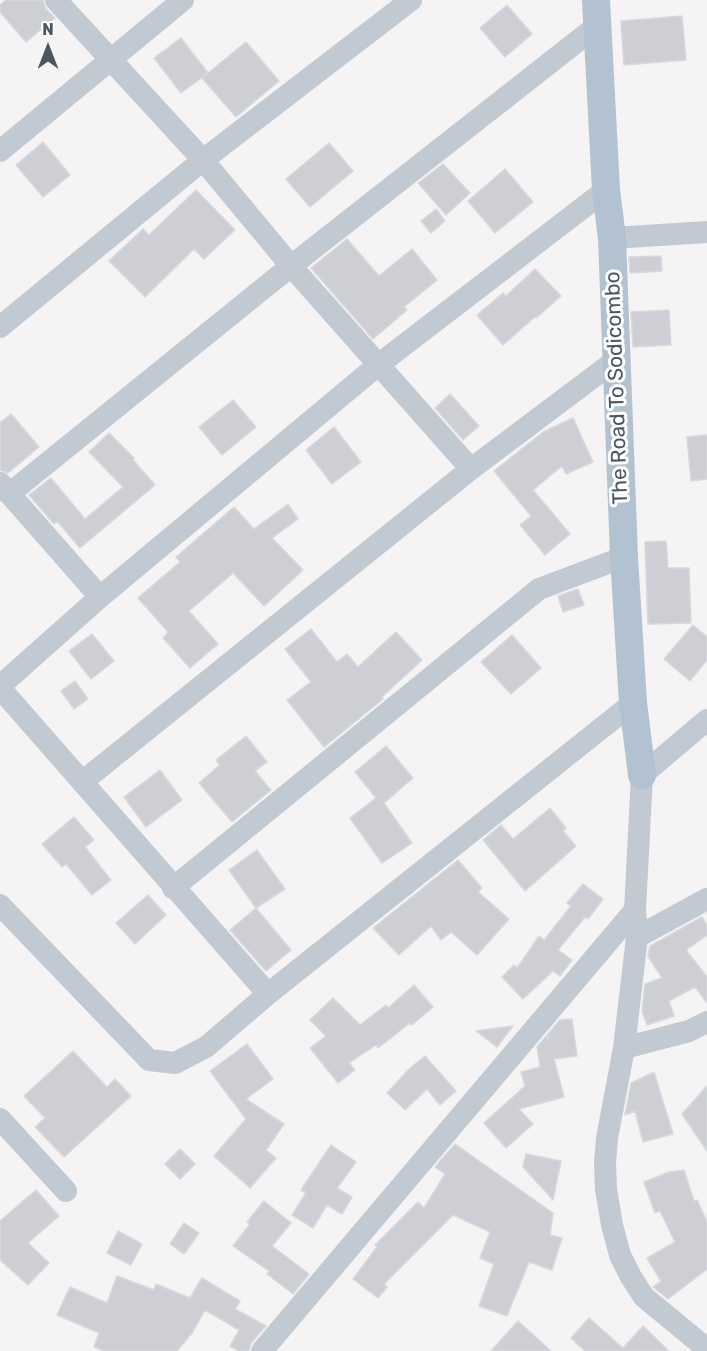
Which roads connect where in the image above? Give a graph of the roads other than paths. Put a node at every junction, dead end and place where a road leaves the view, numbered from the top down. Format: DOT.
graph roads {
  1 [pos="56,0"];
  2 [pos="183,0"];
  3 [pos="411,0"];
  4 [pos="597,13"];
  5 [pos="111,60"];
  6 [pos="0,152"];
  7 [pos="203,160"];
  8 [pos="606,190"];
  9 [pos="707,232"];
  10 [pos="612,238"];
  11 [pos="291,266"];
  12 [pos="0,327"];
  13 [pos="616,360"];
  14 [pos="378,365"];
  15 [pos="471,469"];
  16 [pos="4,488"];
  17 [pos="624,557"];
  18 [pos="100,597"];
  19 [pos="0,687"];
  20 [pos="633,703"];
  21 [pos="707,720"];
  22 [pos="642,775"];
  23 [pos="82,782"];
  24 [pos="173,888"];
  25 [pos="707,899"];
  26 [pos="0,905"];
  27 [pos="634,910"];
  28 [pos="637,937"];
  29 [pos="268,994"];
  30 [pos="707,1023"];
  31 [pos="624,1048"];
  32 [pos="0,1119"];
  33 [pos="66,1191"];
  34 [pos="707,1349"];
  35 [pos="262,1351"];
  1 -- 5 [label="street"];
  2 -- 5 [label="street"];
  3 -- 7 [label="street"];
  4 -- 8 [label="main road, The Road To Sodicombo"];
  4 -- 11 [label="street"];
  5 -- 6 [label="street"];
  5 -- 7 [label="street"];
  7 -- 11 [label="street"];
  7 -- 12 [label="street"];
  8 -- 10 [label="main road, The Road To Sodicombo"];
  8 -- 14 [label="street"];
  9 -- 10 [label="street"];
  10 -- 13 [label="main road, The Road To Sodicombo"];
  11 -- 14 [label="street"];
  11 -- 16 [label="street"];
  13 -- 15 [label="street"];
  13 -- 17 [label="main road, The Road To Sodicombo"];
  14 -- 15 [label="street"];
  14 -- 18 [label="street"];
  15 -- 23 [label="street"];
  16 -- 18 [label="street"];
  17 -- 20 [label="main road, The Road To Sodicombo"];
  17 -- 24 [label="street"];
  18 -- 19 [label="street"];
  19 -- 23 [label="street"];
  20 -- 22 [label="main road, The Road To Sodicombo"];
  20 -- 29 [label="street"];
  21 -- 22 [label="street"];
  22 -- 27 [label="street"];
  23 -- 24 [label="street"];
  24 -- 29 [label="street"];
  25 -- 28 [label="street"];
  26 -- 29 [label="street"];
  27 -- 28 [label="street"];
  27 -- 35 [label="street"];
  28 -- 31 [label="street"];
  30 -- 31 [label="street"];
  31 -- 34 [label="street"];
  32 -- 33 [label="street"];
}
